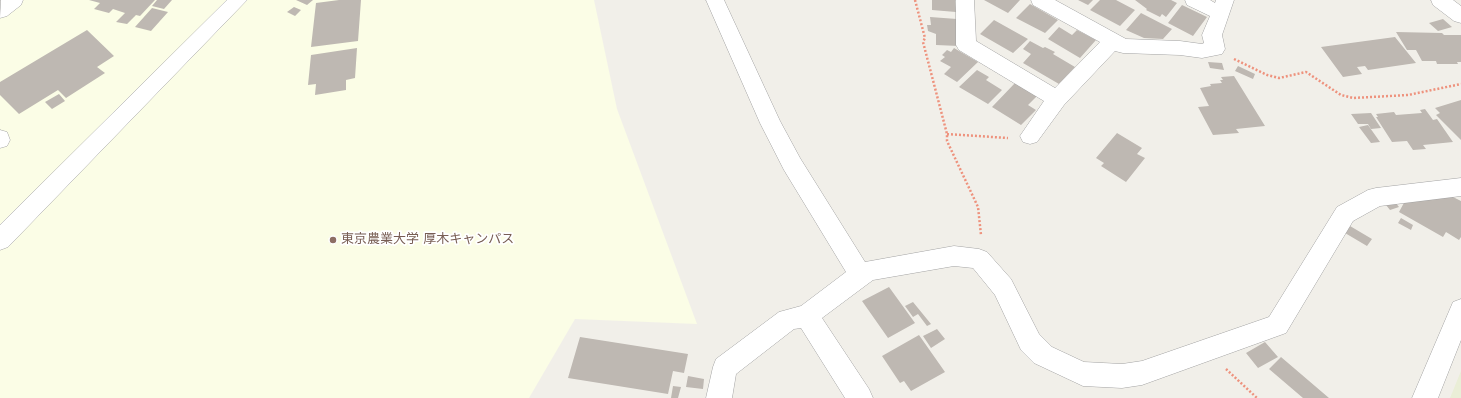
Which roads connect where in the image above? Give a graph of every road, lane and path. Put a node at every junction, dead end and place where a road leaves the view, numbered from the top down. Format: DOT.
graph roads {
  1 [pos="14,0"];
  2 [pos="238,0"];
  3 [pos="715,0"];
  4 [pos="915,0"];
  5 [pos="965,0"];
  6 [pos="1040,0"];
  7 [pos="1194,0"];
  8 [pos="1440,0"];
  9 [pos="1223,7"];
  10 [pos="0,11"];
  11 [pos="1461,16"];
  12 [pos="1113,41"];
  13 [pos="1215,49"];
  14 [pos="1461,84"];
  15 [pos="1057,99"];
  16 [pos="947,134"];
  17 [pos="1030,136"];
  18 [pos="1461,188"];
  19 [pos="0,240"];
  20 [pos="979,259"];
  21 [pos="860,275"];
  22 [pos="1461,310"];
  23 [pos="807,314"];
  24 [pos="1207,351"];
  25 [pos="719,398"];
  26 [pos="860,398"];
  27 [pos="1257,398"];
  28 [pos="1425,398"];
  1 -- 10 [label="street"];
  2 -- 19 [label="street"];
  3 -- 21 [label="street"];
  4 -- 16 [label="path"];
  5 -- 15 [label="street"];
  6 -- 12 [label="street"];
  7 -- 9 [label="street"];
  8 -- 11 [label="street"];
  9 -- 13 [label="street"];
  12 -- 13 [label="street"];
  12 -- 15 [label="street"];
  13 -- 14 [label="path"];
  15 -- 17 [label="street"];
  16 -- 17 [label="path"];
  16 -- 20 [label="path"];
  18 -- 24 [label="street"];
  20 -- 21 [label="street"];
  20 -- 24 [label="street"];
  21 -- 23 [label="street"];
  22 -- 28 [label="street"];
  23 -- 25 [label="street"];
  23 -- 26 [label="street"];
  24 -- 27 [label="path"];
}
